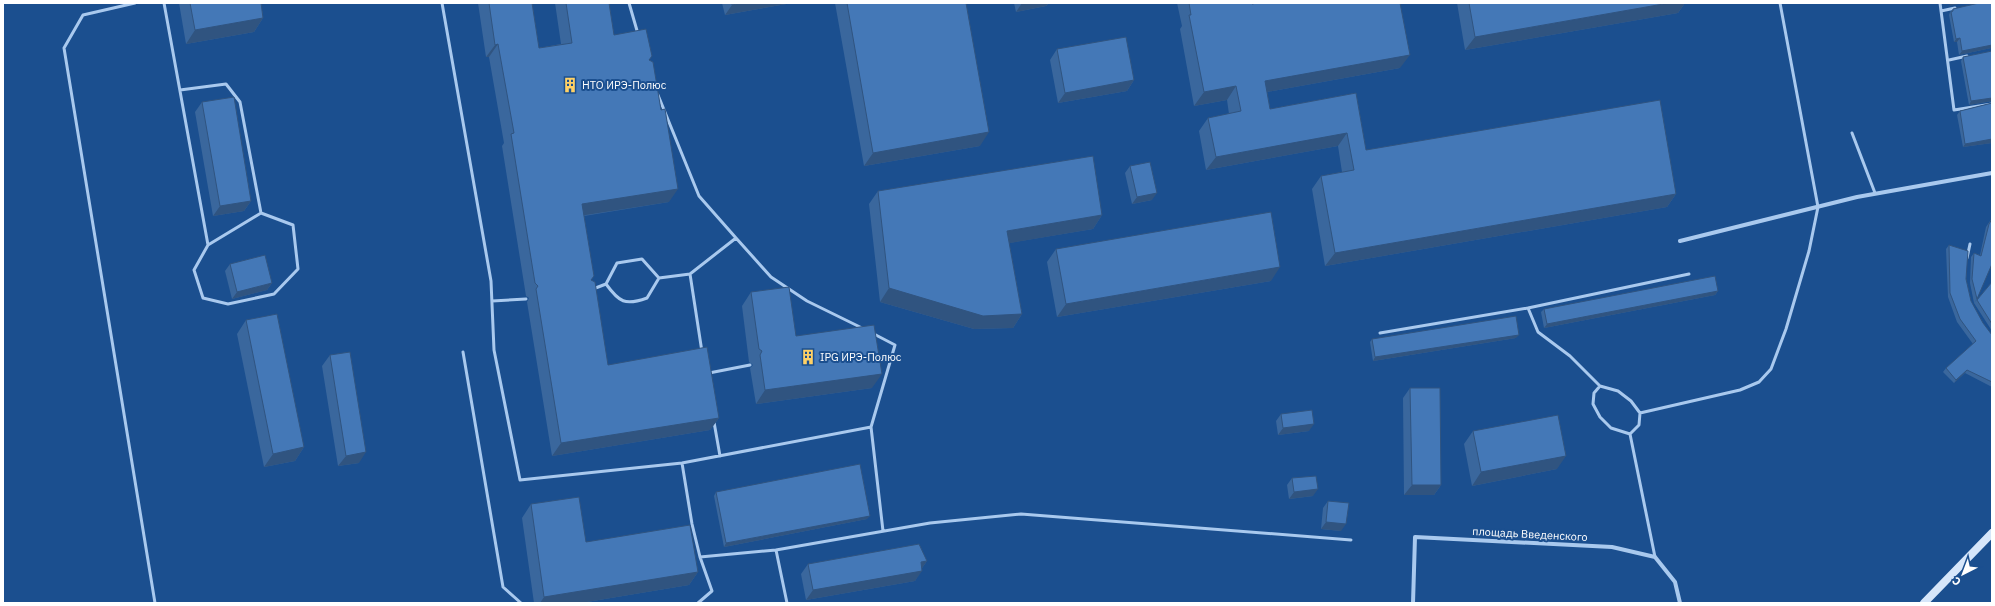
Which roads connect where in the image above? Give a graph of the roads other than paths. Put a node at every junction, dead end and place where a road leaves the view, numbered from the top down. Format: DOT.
graph roads {
  1 [pos="134,3"];
  2 [pos="164,3"];
  3 [pos="442,3"];
  4 [pos="629,3"];
  5 [pos="1780,3"];
  6 [pos="1940,3"];
  7 [pos="1956,8"];
  8 [pos="1941,11"];
  9 [pos="640,40"];
  10 [pos="1970,56"];
  11 [pos="1949,60"];
  12 [pos="180,90"];
  13 [pos="657,92"];
  14 [pos="1992,104"];
  15 [pos="1852,133"];
  16 [pos="1992,173"];
  17 [pos="1875,193"];
  18 [pos="1818,207"];
  19 [pos="260,213"];
  20 [pos="736,238"];
  21 [pos="1680,240"];
  22 [pos="1970,244"];
  23 [pos="208,245"];
  24 [pos="1966,266"];
  25 [pos="690,274"];
  26 [pos="1689,274"];
  27 [pos="659,278"];
  28 [pos="606,284"];
  29 [pos="585,292"];
  30 [pos="526,299"];
  31 [pos="492,301"];
  32 [pos="1528,308"];
  33 [pos="1380,333"];
  34 [pos="463,352"];
  35 [pos="703,359"];
  36 [pos="750,365"];
  37 [pos="705,374"];
  38 [pos="1600,386"];
  39 [pos="1640,413"];
  40 [pos="713,419"];
  41 [pos="871,428"];
  42 [pos="1630,434"];
  43 [pos="720,456"];
  44 [pos="682,464"];
  45 [pos="883,531"];
  46 [pos="1992,533"];
  47 [pos="1350,540"];
  48 [pos="776,550"];
  49 [pos="700,557"];
  50 [pos="1655,557"];
  51 [pos="155,603"];
  52 [pos="521,603"];
  53 [pos="698,603"];
  54 [pos="787,603"];
  55 [pos="1413,603"];
  56 [pos="1680,603"];
  57 [pos="1924,603"];
  1 -- 51 [label="lane"];
  2 -- 12 [label="lane"];
  3 -- 31 [label="lane"];
  4 -- 9 [label="lane"];
  5 -- 18 [label="lane"];
  6 -- 8 [label="lane"];
  7 -- 8 [label="lane"];
  8 -- 11 [label="lane"];
  10 -- 11 [label="lane"];
  11 -- 14 [label="lane"];
  12 -- 19 [label="lane"];
  12 -- 23 [label="lane"];
  13 -- 20 [label="lane"];
  15 -- 17 [label="lane"];
  16 -- 17 [label="street"];
  17 -- 18 [label="street"];
  18 -- 21 [label="street"];
  18 -- 39 [label="lane"];
  19 -- 23 [label="lane"];
  19 -- 23 [label="lane"];
  20 -- 25 [label="lane"];
  20 -- 41 [label="lane"];
  22 -- 24 [label="lane"];
  25 -- 27 [label="lane"];
  25 -- 35 [label="lane"];
  26 -- 32 [label="lane"];
  27 -- 28 [label="lane"];
  27 -- 28 [label="lane"];
  28 -- 29 [label="lane"];
  30 -- 31 [label="lane"];
  31 -- 44 [label="lane"];
  32 -- 33 [label="lane"];
  32 -- 38 [label="lane"];
  34 -- 52 [label="lane"];
  36 -- 37 [label="lane"];
  38 -- 39 [label="lane"];
  38 -- 42 [label="lane"];
  39 -- 42 [label="lane"];
  40 -- 43 [label="lane"];
  41 -- 43 [label="lane"];
  41 -- 45 [label="lane"];
  42 -- 50 [label="lane"];
  43 -- 44 [label="lane"];
  44 -- 49 [label="lane"];
  45 -- 47 [label="lane"];
  45 -- 48 [label="lane"];
  46 -- 57 [label="street"];
  48 -- 49 [label="lane"];
  48 -- 54 [label="lane"];
  49 -- 53 [label="lane"];
  50 -- 55 [label="street, площадь Введенского"];
  50 -- 56 [label="street"];
}
